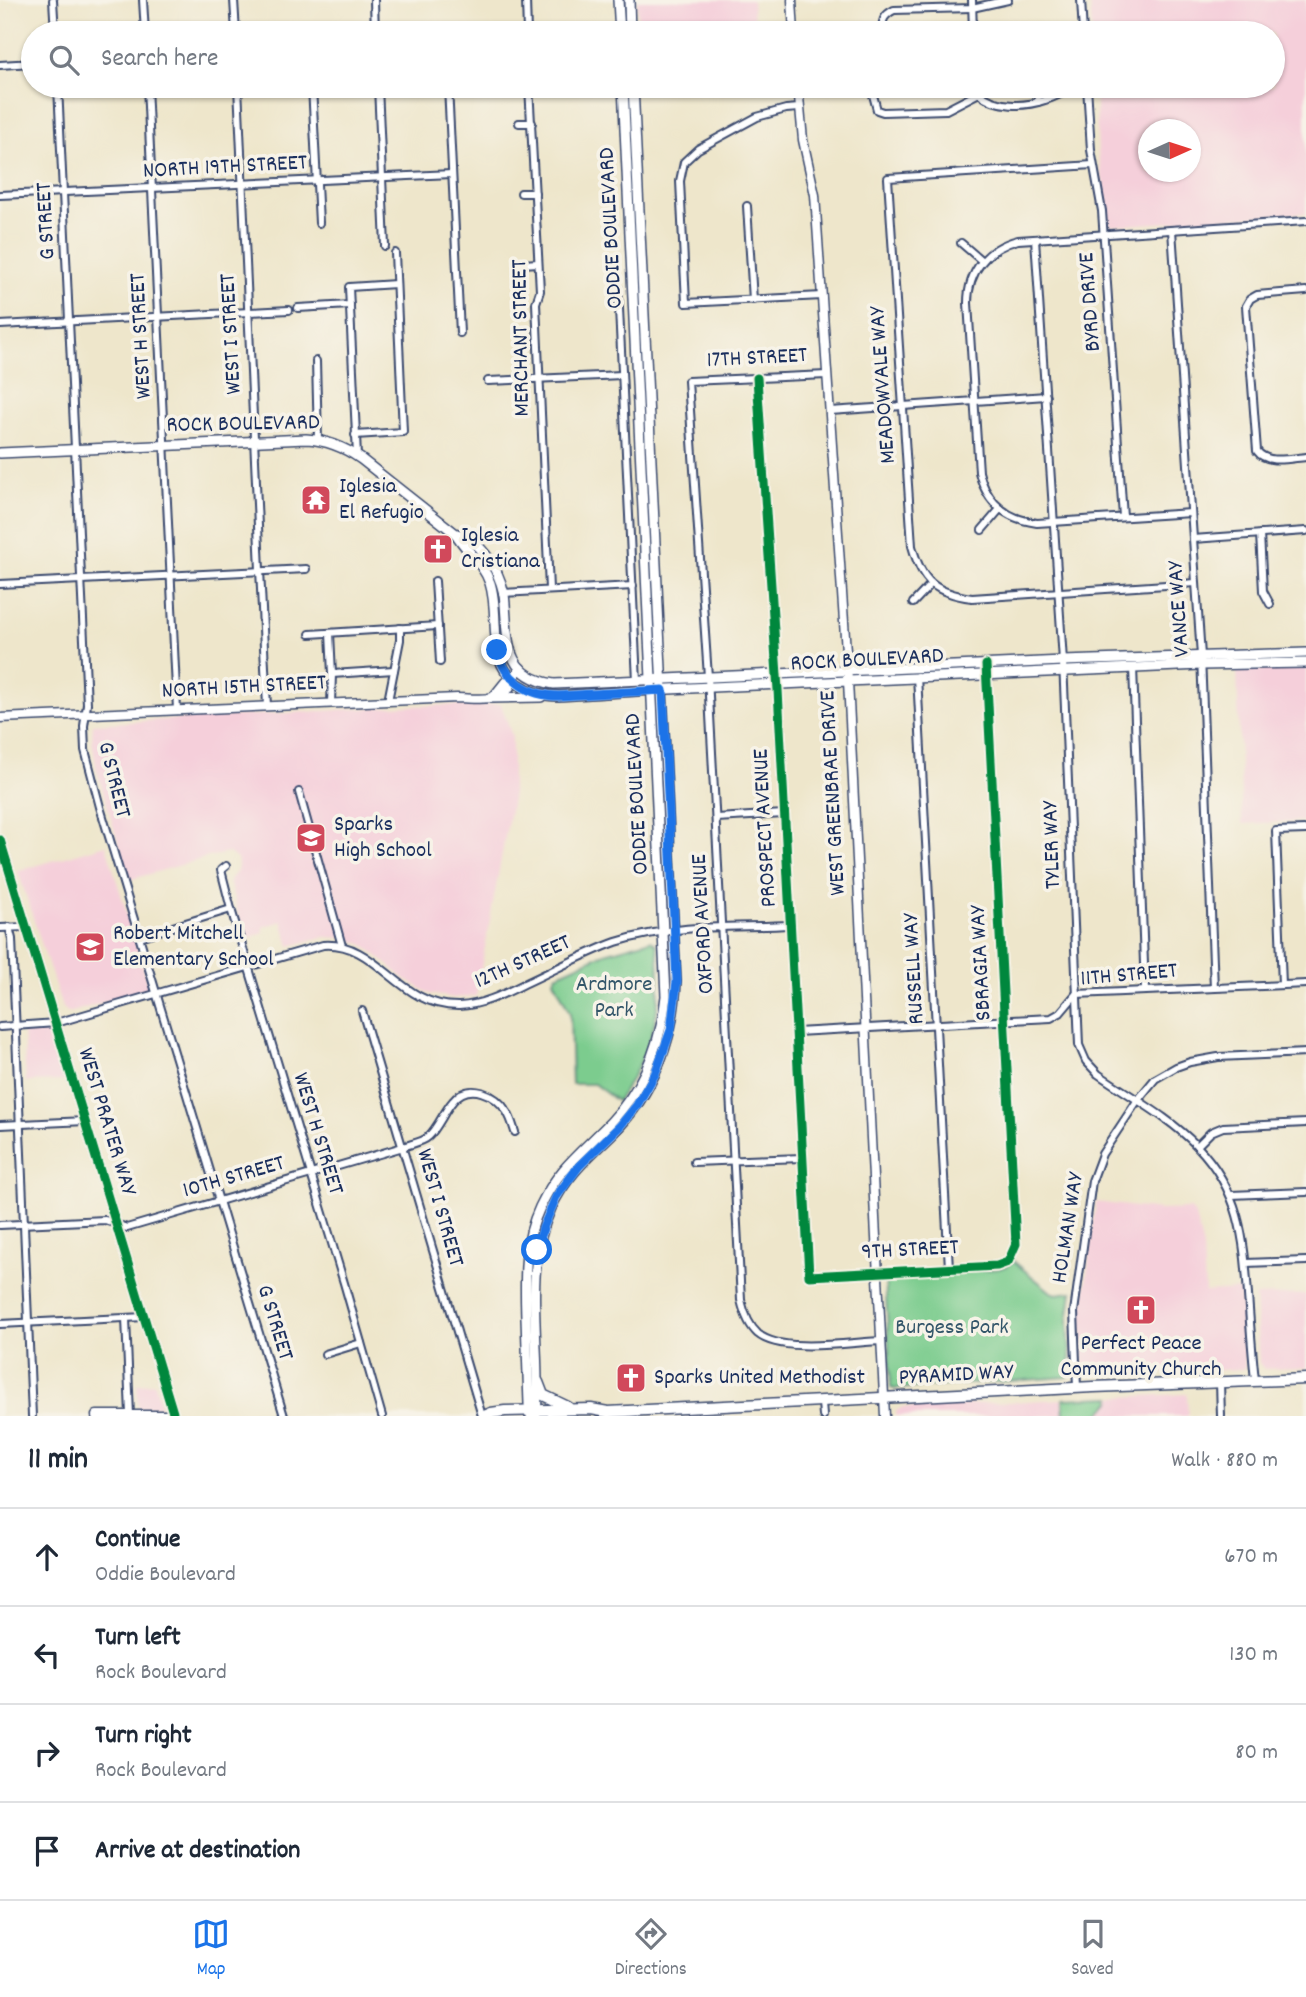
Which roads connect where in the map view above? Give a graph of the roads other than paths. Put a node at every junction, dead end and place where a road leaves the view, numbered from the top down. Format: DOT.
graph roads {
  1 [pos="53,0"];
  2 [pos="143,0"];
  3 [pos="234,0"];
  4 [pos="374,0"];
  5 [pos="526,0"];
  6 [pos="618,0"];
  7 [pos="629,0"];
  8 [pos="792,0"];
  9 [pos="1008,0"];
  10 [pos="1081,0"];
  11 [pos="972,4"];
  12 [pos="54,21"];
  13 [pos="144,21"];
  14 [pos="235,21"];
  15 [pos="375,21"];
  16 [pos="527,21"];
  17 [pos="619,21"];
  18 [pos="630,21"];
  19 [pos="793,21"];
  20 [pos="883,21"];
  21 [pos="1082,21"];
  22 [pos="21,64"];
  23 [pos="0,65"];
  24 [pos="59,98"];
  25 [pos="148,98"];
  26 [pos="238,98"];
  27 [pos="313,98"];
  28 [pos="379,98"];
  29 [pos="449,98"];
  30 [pos="531,98"];
  31 [pos="625,98"];
  32 [pos="634,98"];
  33 [pos="799,98"];
  34 [pos="875,98"];
  35 [pos="966,98"];
  36 [pos="987,98"];
  37 [pos="1038,98"];
  38 [pos="1049,98"];
  39 [pos="1086,98"];
  40 [pos="1038,102"];
  41 [pos="799,108"];
  42 [pos="519,123"];
  43 [pos="532,123"];
  44 [pos="1093,165"];
  45 [pos="452,174"];
  46 [pos="382,177"];
  47 [pos="317,181"];
  48 [pos="242,184"];
  49 [pos="152,189"];
  50 [pos="535,192"];
  51 [pos="63,193"];
  52 [pos="521,193"];
  53 [pos="0,195"];
  54 [pos="747,206"];
  55 [pos="1306,221"];
  56 [pos="319,223"];
  57 [pos="1172,230"];
  58 [pos="1104,234"];
  59 [pos="1035,239"];
  60 [pos="961,243"];
  61 [pos="385,246"];
  62 [pos="395,253"];
  63 [pos="982,261"];
  64 [pos="538,263"];
  65 [pos="523,264"];
  66 [pos="396,284"];
  67 [pos="618,288"];
  68 [pos="1306,292"];
  69 [pos="822,296"];
  70 [pos="753,300"];
  71 [pos="350,305"];
  72 [pos="298,308"];
  73 [pos="289,310"];
  74 [pos="249,312"];
  75 [pos="158,316"];
  76 [pos="69,322"];
  77 [pos="0,325"];
  78 [pos="460,333"];
  79 [pos="316,361"];
  80 [pos="827,374"];
  81 [pos="622,375"];
  82 [pos="757,378"];
  83 [pos="540,379"];
  84 [pos="688,381"];
  85 [pos="488,382"];
  86 [pos="1046,396"];
  87 [pos="974,401"];
  88 [pos="903,406"];
  89 [pos="830,411"];
  90 [pos="355,435"];
  91 [pos="318,440"];
  92 [pos="254,441"];
  93 [pos="164,445"];
  94 [pos="74,449"];
  95 [pos="0,453"];
  96 [pos="356,456"];
  97 [pos="1306,457"];
  98 [pos="1000,509"];
  99 [pos="1191,513"];
  100 [pos="1123,517"];
  101 [pos="1055,522"];
  102 [pos="982,530"];
  103 [pos="1306,531"];
  104 [pos="1259,534"];
  105 [pos="1193,539"];
  106 [pos="306,569"];
  107 [pos="260,570"];
  108 [pos="170,575"];
  109 [pos="81,580"];
  110 [pos="435,581"];
  111 [pos="1196,583"];
  112 [pos="0,584"];
  113 [pos="931,584"];
  114 [pos="633,586"];
  115 [pos="549,589"];
  116 [pos="1059,592"];
  117 [pos="498,594"];
  118 [pos="913,603"];
  119 [pos="1270,604"];
  120 [pos="438,626"];
  121 [pos="400,628"];
  122 [pos="330,633"];
  123 [pos="310,634"];
  124 [pos="1306,653"];
  125 [pos="1063,661"];
  126 [pos="1201,661"];
  127 [pos="440,663"];
  128 [pos="1306,663"];
  129 [pos="1133,664"];
  130 [pos="986,665"];
  131 [pos="521,668"];
  132 [pos="394,670"];
  133 [pos="1064,672"];
  134 [pos="917,673"];
  135 [pos="332,674"];
  136 [pos="987,675"];
  137 [pos="847,676"];
  138 [pos="709,677"];
  139 [pos="512,679"];
  140 [pos="657,679"];
  141 [pos="777,679"];
  142 [pos="637,681"];
  143 [pos="709,688"];
  144 [pos="653,690"];
  145 [pos="663,690"];
  146 [pos="550,696"];
  147 [pos="490,698"];
  148 [pos="388,701"];
  149 [pos="331,704"];
  150 [pos="267,706"];
  151 [pos="177,710"];
  152 [pos="85,715"];
  153 [pos="0,718"];
  154 [pos="299,792"];
  155 [pos="785,814"];
  156 [pos="716,818"];
  157 [pos="1306,830"];
  158 [pos="0,840"];
  159 [pos="226,866"];
  160 [pos="231,909"];
  161 [pos="790,925"];
  162 [pos="27,927"];
  163 [pos="0,928"];
  164 [pos="9,928"];
  165 [pos="722,928"];
  166 [pos="669,930"];
  167 [pos="140,937"];
  168 [pos="342,946"];
  169 [pos="248,967"];
  170 [pos="1306,984"];
  171 [pos="1282,985"];
  172 [pos="1213,988"];
  173 [pos="1145,991"];
  174 [pos="157,994"];
  175 [pos="1076,994"];
  176 [pos="362,1011"];
  177 [pos="1004,1021"];
  178 [pos="56,1023"];
  179 [pos="936,1024"];
  180 [pos="15,1026"];
  181 [pos="0,1027"];
  182 [pos="866,1028"];
  183 [pos="796,1032"];
  184 [pos="1306,1053"];
  185 [pos="1138,1101"];
  186 [pos="86,1121"];
  187 [pos="1306,1123"];
  188 [pos="0,1125"];
  189 [pos="19,1125"];
  190 [pos="515,1132"];
  191 [pos="1197,1146"];
  192 [pos="403,1147"];
  193 [pos="802,1158"];
  194 [pos="734,1160"];
  195 [pos="694,1162"];
  196 [pos="311,1174"];
  197 [pos="1306,1192"];
  198 [pos="1231,1195"];
  199 [pos="219,1201"];
  200 [pos="23,1224"];
  201 [pos="116,1224"];
  202 [pos="0,1225"];
  203 [pos="1011,1258"];
  204 [pos="1306,1261"];
  205 [pos="1246,1263"];
  206 [pos="949,1268"];
  207 [pos="878,1272"];
  208 [pos="808,1276"];
  209 [pos="145,1317"];
  210 [pos="126,1318"];
  211 [pos="27,1322"];
  212 [pos="0,1324"];
  213 [pos="883,1341"];
  214 [pos="361,1343"];
  215 [pos="325,1354"];
  216 [pos="1306,1379"];
  217 [pos="1255,1380"];
  218 [pos="538,1382"];
  219 [pos="1220,1382"];
  220 [pos="1077,1388"];
  221 [pos="885,1399"];
  222 [pos="822,1402"];
  223 [pos="575,1409"];
  224 [pos="751,1410"];
  225 [pos="679,1412"];
  226 [pos="533,1413"];
  227 [pos="608,1414"];
  228 [pos="130,1415"];
  229 [pos="32,1416"];
  230 [pos="97,1416"];
  231 [pos="167,1416"];
  232 [pos="174,1416"];
  233 [pos="284,1416"];
  234 [pos="382,1416"];
  235 [pos="483,1416"];
  236 [pos="593,1416"];
  237 [pos="823,1416"];
  238 [pos="886,1416"];
  239 [pos="1222,1416"];
  1 -- 12 [label="street"];
  2 -- 13 [label="street"];
  3 -- 14 [label="street"];
  4 -- 15 [label="street"];
  5 -- 16 [label="street"];
  6 -- 17 [label="main road"];
  7 -- 18 [label="main road"];
  8 -- 19 [label="street"];
  9 -- 11 [label="street"];
  10 -- 21 [label="street"];
  11 -- 20 [label="street"];
  22 -- 23 [label="street"];
  24 -- 51 [label="street, G STREET"];
  25 -- 49 [label="street, WEST H STREET"];
  26 -- 48 [label="street, WEST I STREET"];
  27 -- 47 [label="street"];
  28 -- 46 [label="street"];
  29 -- 45 [label="street"];
  30 -- 43 [label="street, MERCHANT STREET"];
  31 -- 140 [label="main road, ODDIE BOULEVARD"];
  32 -- 140 [label="main road, ODDIE BOULEVARD"];
  33 -- 41 [label="street, WEST GREENBRAE DRIVE"];
  34 -- 35 [label="street"];
  36 -- 40 [label="street"];
  37 -- 40 [label="street"];
  38 -- 40 [label="street"];
  39 -- 44 [label="street, BYRD DRIVE"];
  41 -- 69 [label="street, WEST GREENBRAE DRIVE"];
  41 -- 70 [label="street"];
  42 -- 43 [label="street"];
  43 -- 50 [label="street, MERCHANT STREET"];
  44 -- 58 [label="street, BYRD DRIVE"];
  44 -- 88 [label="street, MEADOWVALE WAY"];
  45 -- 46 [label="street, NORTH 19TH STREET"];
  45 -- 78 [label="street"];
  46 -- 47 [label="street, NORTH 19TH STREET"];
  46 -- 61 [label="street"];
  47 -- 48 [label="street, NORTH 19TH STREET"];
  47 -- 56 [label="street"];
  48 -- 49 [label="street, NORTH 19TH STREET"];
  48 -- 74 [label="street, WEST I STREET"];
  49 -- 51 [label="street, NORTH 19TH STREET"];
  49 -- 75 [label="street, WEST H STREET"];
  50 -- 52 [label="street"];
  50 -- 64 [label="street, MERCHANT STREET"];
  51 -- 53 [label="street, NORTH 19TH STREET"];
  51 -- 76 [label="street, G STREET"];
  54 -- 70 [label="street"];
  55 -- 57 [label="street"];
  57 -- 58 [label="street"];
  57 -- 99 [label="street, VANCE WAY"];
  58 -- 59 [label="street"];
  58 -- 100 [label="street, BYRD DRIVE"];
  59 -- 63 [label="street"];
  59 -- 86 [label="street, TYLER WAY"];
  60 -- 63 [label="street"];
  62 -- 66 [label="street"];
  63 -- 87 [label="street"];
  64 -- 65 [label="street"];
  64 -- 83 [label="street, MERCHANT STREET"];
  66 -- 71 [label="street"];
  66 -- 90 [label="street"];
  67 -- 81 [label="street"];
  68 -- 97 [label="street"];
  69 -- 70 [label="street"];
  69 -- 80 [label="street, WEST GREENBRAE DRIVE"];
  71 -- 72 [label="street"];
  71 -- 90 [label="street"];
  73 -- 74 [label="street"];
  74 -- 75 [label="street"];
  74 -- 92 [label="street, WEST I STREET"];
  75 -- 76 [label="street"];
  75 -- 93 [label="street, WEST H STREET"];
  76 -- 77 [label="street"];
  76 -- 94 [label="street, G STREET"];
  79 -- 91 [label="street"];
  80 -- 82 [label="street, 17TH STREET"];
  80 -- 89 [label="street, WEST GREENBRAE DRIVE"];
  81 -- 83 [label="street"];
  81 -- 114 [label="street"];
  82 -- 84 [label="street, 17TH STREET"];
  82 -- 141 [label="street, PROSPECT AVENUE"];
  83 -- 85 [label="street"];
  83 -- 115 [label="street, MERCHANT STREET"];
  84 -- 138 [label="street, OXFORD AVENUE"];
  86 -- 87 [label="street"];
  86 -- 101 [label="street, TYLER WAY"];
  87 -- 88 [label="street"];
  87 -- 98 [label="street"];
  88 -- 89 [label="street"];
  88 -- 113 [label="street, MEADOWVALE WAY"];
  89 -- 137 [label="street, WEST GREENBRAE DRIVE"];
  90 -- 96 [label="street"];
  91 -- 92 [label="main road, ROCK BOULEVARD"];
  91 -- 96 [label="main road, ROCK BOULEVARD"];
  92 -- 93 [label="main road, ROCK BOULEVARD"];
  92 -- 107 [label="street, WEST I STREET"];
  93 -- 94 [label="main road, ROCK BOULEVARD"];
  93 -- 108 [label="street, WEST H STREET"];
  94 -- 95 [label="main road, ROCK BOULEVARD"];
  94 -- 109 [label="street, G STREET"];
  96 -- 117 [label="main road, ROCK BOULEVARD"];
  98 -- 101 [label="street"];
  98 -- 102 [label="street"];
  99 -- 100 [label="street"];
  99 -- 105 [label="street, VANCE WAY"];
  100 -- 101 [label="street"];
  101 -- 116 [label="street, TYLER WAY"];
  103 -- 104 [label="street"];
  104 -- 105 [label="street"];
  104 -- 119 [label="street"];
  105 -- 111 [label="street, VANCE WAY"];
  106 -- 107 [label="street"];
  107 -- 108 [label="street"];
  107 -- 150 [label="street, WEST I STREET"];
  108 -- 109 [label="street"];
  108 -- 151 [label="street, WEST H STREET"];
  109 -- 112 [label="street"];
  109 -- 152 [label="street, G STREET"];
  110 -- 120 [label="street"];
  111 -- 116 [label="street"];
  111 -- 126 [label="street, VANCE WAY"];
  113 -- 116 [label="street"];
  113 -- 118 [label="street"];
  114 -- 115 [label="street"];
  114 -- 142 [label="street"];
  115 -- 117 [label="street"];
  116 -- 125 [label="street, TYLER WAY"];
  117 -- 131 [label="main road, ROCK BOULEVARD"];
  117 -- 139 [label="main road, ROCK BOULEVARD"];
  120 -- 121 [label="street"];
  120 -- 127 [label="street"];
  121 -- 122 [label="street"];
  121 -- 132 [label="street"];
  122 -- 123 [label="street"];
  122 -- 135 [label="street"];
  124 -- 126 [label="main road, ROCK BOULEVARD"];
  125 -- 129 [label="main road, ROCK BOULEVARD"];
  125 -- 130 [label="main road, ROCK BOULEVARD"];
  125 -- 133 [label="street, TYLER WAY"];
  126 -- 128 [label="main road, ROCK BOULEVARD"];
  126 -- 129 [label="main road, ROCK BOULEVARD"];
  126 -- 172 [label="street, VANCE WAY"];
  129 -- 133 [label="main road, ROCK BOULEVARD"];
  129 -- 173 [label="street"];
  130 -- 134 [label="main road, ROCK BOULEVARD"];
  130 -- 136 [label="street, SBRAGIA WAY"];
  131 -- 139 [label="street"];
  131 -- 142 [label="main road, ROCK BOULEVARD"];
  132 -- 135 [label="street"];
  132 -- 148 [label="street"];
  133 -- 136 [label="main road, ROCK BOULEVARD"];
  133 -- 175 [label="street, TYLER WAY"];
  134 -- 136 [label="main road, ROCK BOULEVARD"];
  134 -- 137 [label="main road, ROCK BOULEVARD"];
  134 -- 179 [label="street, RUSSELL WAY"];
  135 -- 149 [label="street"];
  136 -- 177 [label="street, SBRAGIA WAY"];
  137 -- 141 [label="main road, ROCK BOULEVARD"];
  137 -- 182 [label="street, WEST GREENBRAE DRIVE"];
  138 -- 140 [label="main road, ROCK BOULEVARD"];
  138 -- 141 [label="main road, ROCK BOULEVARD"];
  138 -- 143 [label="street, OXFORD AVENUE"];
  139 -- 146 [label="main road, ROCK BOULEVARD"];
  139 -- 147 [label="street"];
  140 -- 142 [label="main road, ROCK BOULEVARD"];
  140 -- 144 [label="main road, ODDIE BOULEVARD"];
  140 -- 145 [label="main road, ODDIE BOULEVARD"];
  141 -- 143 [label="main road, ROCK BOULEVARD"];
  141 -- 155 [label="street, PROSPECT AVENUE"];
  143 -- 145 [label="main road, ROCK BOULEVARD"];
  143 -- 156 [label="street, OXFORD AVENUE"];
  144 -- 145 [label="main road, ROCK BOULEVARD"];
  144 -- 146 [label="main road, ROCK BOULEVARD"];
  144 -- 166 [label="main road, ODDIE BOULEVARD"];
  145 -- 166 [label="main road, ODDIE BOULEVARD"];
  146 -- 147 [label="main road"];
  147 -- 148 [label="street, NORTH 15TH STREET"];
  148 -- 149 [label="street, NORTH 15TH STREET"];
  149 -- 150 [label="street, NORTH 15TH STREET"];
  150 -- 151 [label="street, NORTH 15TH STREET"];
  151 -- 152 [label="street, NORTH 15TH STREET"];
  152 -- 153 [label="street, NORTH 15TH STREET"];
  152 -- 167 [label="street, G STREET"];
  154 -- 168 [label="street"];
  155 -- 156 [label="street"];
  155 -- 161 [label="street, PROSPECT AVENUE"];
  156 -- 165 [label="street, OXFORD AVENUE"];
  157 -- 171 [label="street"];
  158 -- 162 [label="main road, WEST PRATER WAY"];
  159 -- 160 [label="street, WEST H STREET"];
  160 -- 167 [label="street"];
  160 -- 169 [label="street, WEST H STREET"];
  161 -- 165 [label="street, 12TH STREET"];
  161 -- 183 [label="street, PROSPECT AVENUE"];
  162 -- 164 [label="street"];
  162 -- 178 [label="main road, WEST PRATER WAY"];
  163 -- 164 [label="street"];
  164 -- 180 [label="street"];
  165 -- 166 [label="street, 12TH STREET"];
  165 -- 194 [label="street, OXFORD AVENUE"];
  166 -- 168 [label="street, 12TH STREET"];
  166 -- 218 [label="main road, ODDIE BOULEVARD"];
  166 -- 226 [label="main road, ODDIE BOULEVARD"];
  167 -- 174 [label="street, G STREET"];
  168 -- 169 [label="street"];
  169 -- 174 [label="street"];
  169 -- 196 [label="street, WEST H STREET"];
  170 -- 171 [label="street, 11TH STREET"];
  171 -- 172 [label="street, 11TH STREET"];
  172 -- 173 [label="street, 11TH STREET"];
  173 -- 175 [label="street, 11TH STREET"];
  174 -- 178 [label="street"];
  174 -- 199 [label="street, G STREET"];
  175 -- 177 [label="street, 11TH STREET"];
  175 -- 185 [label="street, TYLER WAY"];
  176 -- 192 [label="street, WEST I STREET"];
  177 -- 179 [label="street, 11TH STREET"];
  177 -- 203 [label="street, SBRAGIA WAY"];
  178 -- 180 [label="street"];
  178 -- 186 [label="main road, WEST PRATER WAY"];
  179 -- 182 [label="street, 11TH STREET"];
  179 -- 206 [label="street, RUSSELL WAY"];
  180 -- 181 [label="street"];
  180 -- 189 [label="street"];
  182 -- 183 [label="street, 11TH STREET"];
  182 -- 207 [label="street, WEST GREENBRAE DRIVE"];
  183 -- 193 [label="street, PROSPECT AVENUE"];
  184 -- 185 [label="street, HOLMAN WAY"];
  185 -- 191 [label="street, TYLER WAY"];
  185 -- 220 [label="street, HOLMAN WAY"];
  186 -- 189 [label="street"];
  186 -- 201 [label="main road, WEST PRATER WAY"];
  187 -- 191 [label="street"];
  188 -- 189 [label="street"];
  189 -- 200 [label="street"];
  190 -- 192 [label="street, 10TH STREET"];
  191 -- 198 [label="street, TYLER WAY"];
  192 -- 196 [label="street, 10TH STREET"];
  192 -- 235 [label="street, WEST I STREET"];
  193 -- 194 [label="street"];
  193 -- 208 [label="street, PROSPECT AVENUE"];
  194 -- 195 [label="street"];
  194 -- 213 [label="street, OXFORD AVENUE"];
  196 -- 199 [label="street, 10TH STREET"];
  196 -- 214 [label="street, WEST H STREET"];
  197 -- 198 [label="street"];
  198 -- 205 [label="street, TYLER WAY"];
  199 -- 201 [label="street, 10TH STREET"];
  199 -- 233 [label="street, G STREET"];
  200 -- 201 [label="street, 10TH STREET"];
  200 -- 202 [label="street, 10TH STREET"];
  200 -- 211 [label="street"];
  201 -- 209 [label="main road, WEST PRATER WAY"];
  203 -- 206 [label="street, 9TH STREET"];
  204 -- 205 [label="street"];
  205 -- 217 [label="street, TYLER WAY"];
  206 -- 207 [label="street, 9TH STREET"];
  207 -- 208 [label="street, 9TH STREET"];
  207 -- 213 [label="street, WEST GREENBRAE DRIVE"];
  209 -- 210 [label="street"];
  209 -- 232 [label="main road, WEST PRATER WAY"];
  210 -- 211 [label="street"];
  210 -- 228 [label="street"];
  211 -- 212 [label="street"];
  211 -- 229 [label="street"];
  213 -- 221 [label="street, WEST GREENBRAE DRIVE"];
  214 -- 215 [label="street"];
  214 -- 234 [label="street, WEST H STREET"];
  216 -- 217 [label="main road, PYRAMID WAY"];
  217 -- 219 [label="main road, PYRAMID WAY"];
  218 -- 223 [label="main road"];
  218 -- 226 [label="main road, ODDIE BOULEVARD"];
  219 -- 220 [label="main road, PYRAMID WAY"];
  219 -- 239 [label="street"];
  220 -- 221 [label="main road, PYRAMID WAY"];
  221 -- 222 [label="main road, PYRAMID WAY"];
  221 -- 238 [label="street, WEST GREENBRAE DRIVE"];
  222 -- 224 [label="main road, PYRAMID WAY"];
  222 -- 237 [label="street"];
  223 -- 226 [label="main road, PYRAMID WAY"];
  223 -- 227 [label="main road, PYRAMID WAY"];
  224 -- 225 [label="main road, PYRAMID WAY"];
  225 -- 227 [label="main road, PYRAMID WAY"];
  226 -- 235 [label="main road, PYRAMID WAY"];
  227 -- 236 [label="main road, PYRAMID WAY"];
  228 -- 230 [label="main road"];
  228 -- 231 [label="main road"];
}
